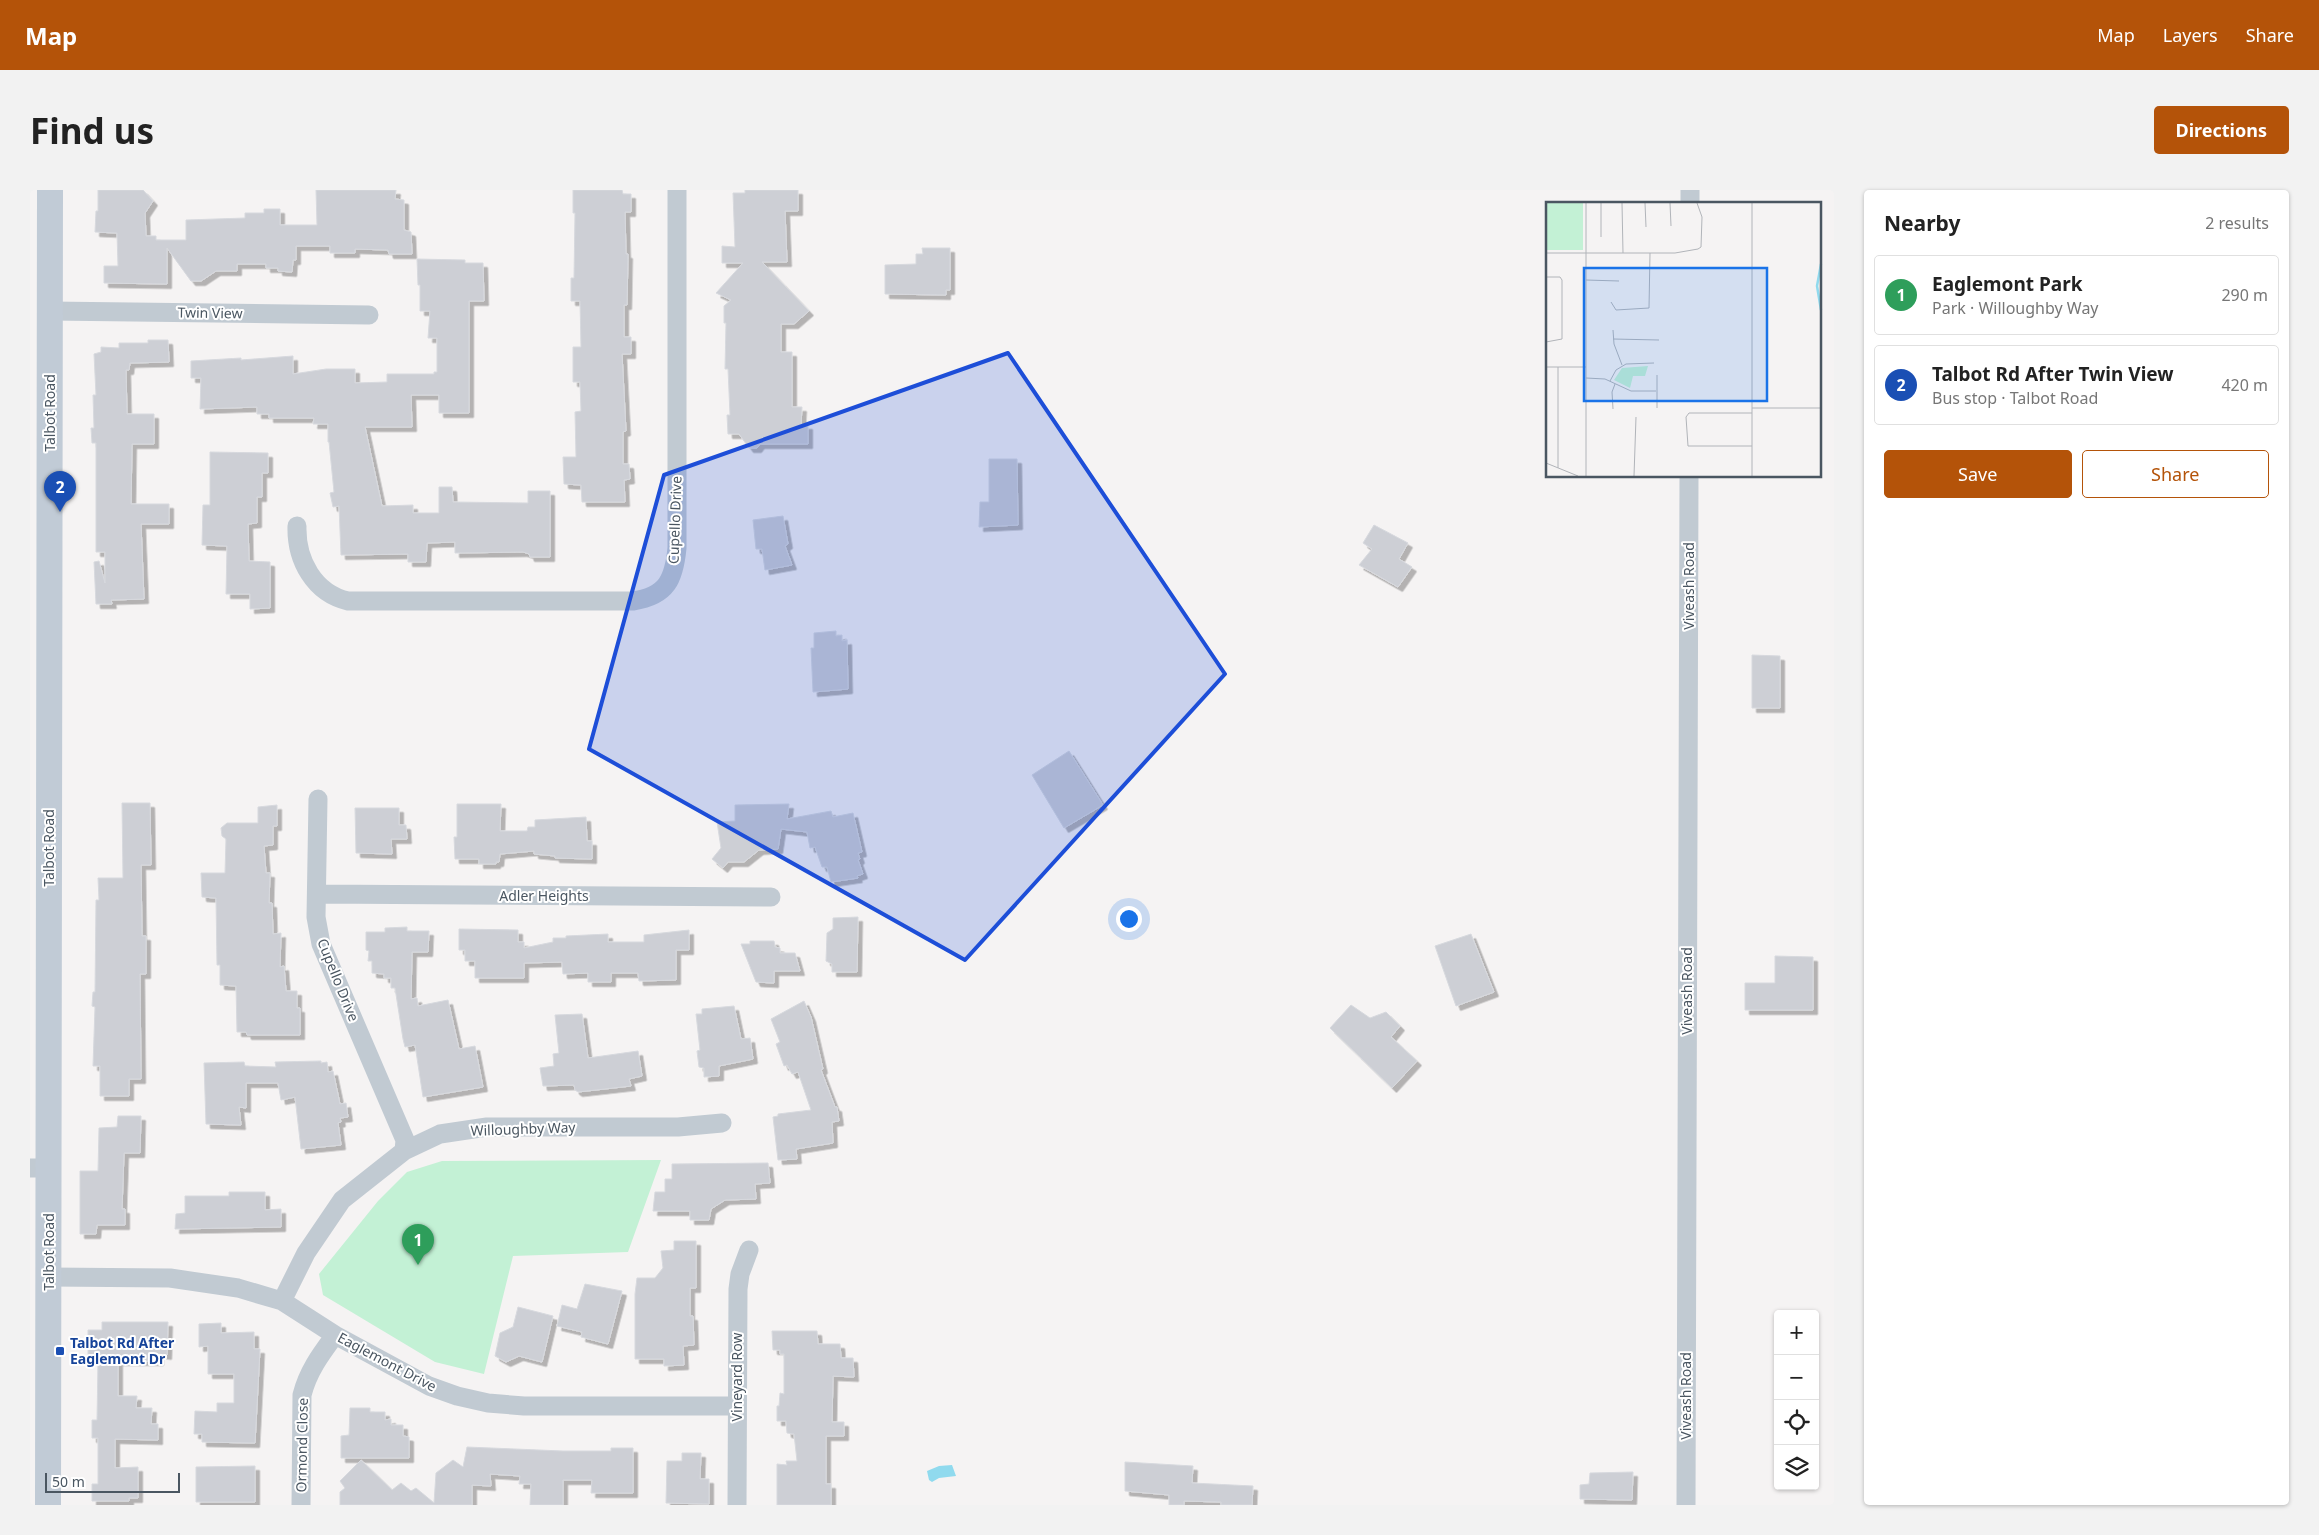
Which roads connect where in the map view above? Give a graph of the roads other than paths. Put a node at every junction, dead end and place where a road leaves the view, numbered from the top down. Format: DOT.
graph roads {
  1 [pos="50,190"];
  2 [pos="677,190"];
  3 [pos="50,311"];
  4 [pos="369,315"];
  5 [pos="1689,478"];
  6 [pos="297,526"];
  7 [pos="318,799"];
  8 [pos="318,894"];
  9 [pos="771,897"];
  10 [pos="722,1123"];
  11 [pos="404,1151"];
  12 [pos="40,1168"];
  13 [pos="748,1250"];
  14 [pos="49,1276"];
  15 [pos="282,1302"];
  16 [pos="335,1335"];
  17 [pos="736,1406"];
  18 [pos="48,1505"];
  19 [pos="300,1505"];
  20 [pos="737,1505"];
  21 [pos="1686,1505"];
  1 -- 3 [label="main road, Talbot Road"];
  2 -- 6 [label="street, Cupello Drive"];
  3 -- 4 [label="street, Twin View"];
  3 -- 12 [label="main road, Talbot Road"];
  5 -- 21 [label="street, Viveash Road"];
  7 -- 8 [label="street, Cupello Drive"];
  8 -- 9 [label="street, Adler Heights"];
  8 -- 11 [label="street, Cupello Drive"];
  10 -- 11 [label="street, Willoughby Way"];
  11 -- 15 [label="street, Willoughby Way"];
  12 -- 14 [label="main road, Talbot Road"];
  13 -- 17 [label="street, Vineyard Row"];
  14 -- 15 [label="street, Eaglemont Drive"];
  14 -- 18 [label="main road, Talbot Road"];
  15 -- 16 [label="street, Eaglemont Drive"];
  16 -- 17 [label="street, Eaglemont Drive"];
  16 -- 19 [label="street, Ormond Close"];
  17 -- 20 [label="street, Vineyard Row"];
}
